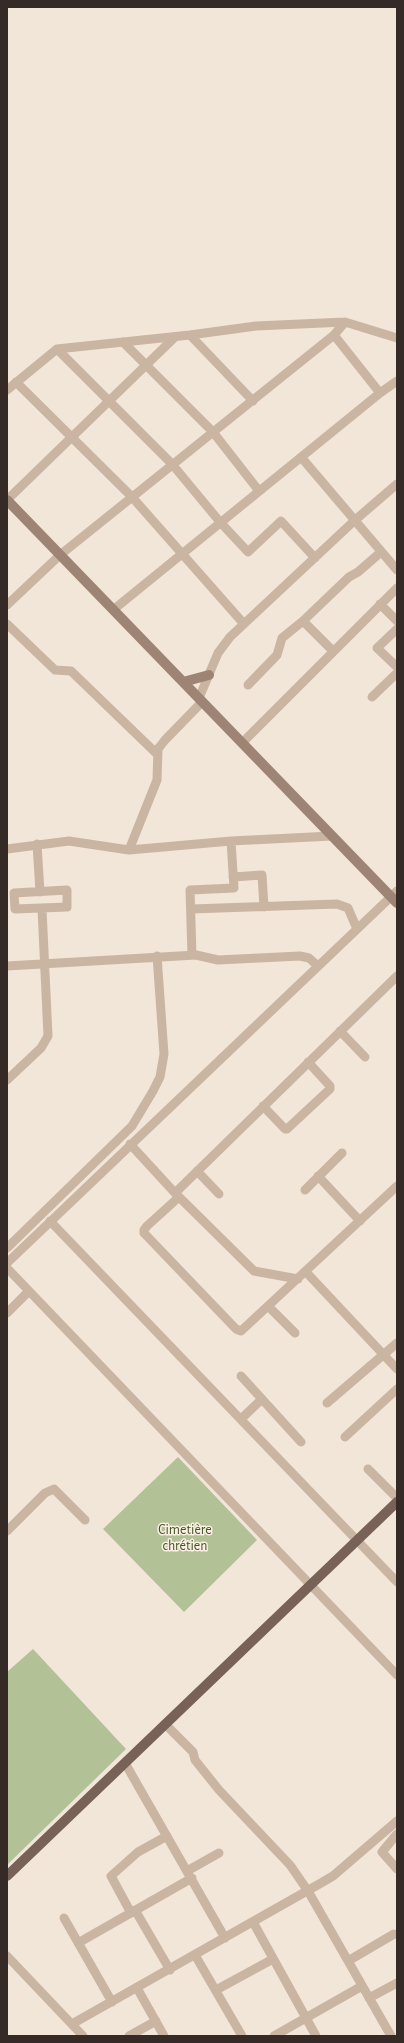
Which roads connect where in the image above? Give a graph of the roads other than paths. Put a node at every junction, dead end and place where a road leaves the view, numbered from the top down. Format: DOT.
graph roads {
  1 [pos="345,322"];
  2 [pos="190,335"];
  3 [pos="334,335"];
  4 [pos="175,337"];
  5 [pos="397,338"];
  6 [pos="123,342"];
  7 [pos="57,349"];
  8 [pos="146,365"];
  9 [pos="397,381"];
  10 [pos="16,382"];
  11 [pos="7,390"];
  12 [pos="380,393"];
  13 [pos="108,401"];
  14 [pos="253,401"];
  15 [pos="213,432"];
  16 [pos="72,438"];
  17 [pos="301,457"];
  18 [pos="172,464"];
  19 [pos="397,484"];
  20 [pos="259,490"];
  21 [pos="132,497"];
  22 [pos="7,500"];
  23 [pos="354,521"];
  24 [pos="220,522"];
  25 [pos="381,552"];
  26 [pos="180,553"];
  27 [pos="60,555"];
  28 [pos="315,558"];
  29 [pos="397,570"];
  30 [pos="397,588"];
  31 [pos="380,604"];
  32 [pos="7,606"];
  33 [pos="113,610"];
  34 [pos="303,621"];
  35 [pos="397,621"];
  36 [pos="7,624"];
  37 [pos="244,624"];
  38 [pos="397,629"];
  39 [pos="333,651"];
  40 [pos="397,667"];
  41 [pos="397,673"];
  42 [pos="209,675"];
  43 [pos="183,682"];
  44 [pos="248,685"];
  45 [pos="372,697"];
  46 [pos="200,700"];
  47 [pos="242,743"];
  48 [pos="157,754"];
  49 [pos="332,836"];
  50 [pos="231,841"];
  51 [pos="37,844"];
  52 [pos="7,849"];
  53 [pos="128,850"];
  54 [pos="233,877"];
  55 [pos="40,892"];
  56 [pos="395,897"];
  57 [pos="264,907"];
  58 [pos="42,909"];
  59 [pos="191,910"];
  60 [pos="357,929"];
  61 [pos="192,955"];
  62 [pos="157,956"];
  63 [pos="44,962"];
  64 [pos="7,966"];
  65 [pos="318,966"];
  66 [pos="397,976"];
  67 [pos="340,1031"];
  68 [pos="365,1057"];
  69 [pos="308,1062"];
  70 [pos="7,1080"];
  71 [pos="263,1106"];
  72 [pos="130,1144"];
  73 [pos="342,1153"];
  74 [pos="197,1171"];
  75 [pos="318,1176"];
  76 [pos="397,1186"];
  77 [pos="304,1190"];
  78 [pos="219,1194"];
  79 [pos="177,1195"];
  80 [pos="50,1221"];
  81 [pos="360,1221"];
  82 [pos="7,1248"];
  83 [pos="7,1263"];
  84 [pos="7,1268"];
  85 [pos="306,1272"];
  86 [pos="298,1279"];
  87 [pos="29,1291"];
  88 [pos="269,1307"];
  89 [pos="7,1313"];
  90 [pos="295,1333"];
  91 [pos="397,1343"];
  92 [pos="384,1356"];
  93 [pos="397,1369"];
  94 [pos="241,1376"];
  95 [pos="397,1389"];
  96 [pos="262,1399"];
  97 [pos="327,1403"];
  98 [pos="241,1419"];
  99 [pos="345,1437"];
  100 [pos="301,1442"];
  101 [pos="368,1469"];
  102 [pos="397,1498"];
  103 [pos="397,1502"];
  104 [pos="85,1520"];
  105 [pos="7,1531"];
  106 [pos="356,1541"];
  107 [pos="397,1582"];
  108 [pos="310,1584"];
  109 [pos="397,1675"];
  110 [pos="165,1724"];
  111 [pos="125,1762"];
  112 [pos="397,1821"];
  113 [pos="397,1834"];
  114 [pos="167,1836"];
  115 [pos="219,1853"];
  116 [pos="397,1869"];
  117 [pos="189,1875"];
  118 [pos="7,1876"];
  119 [pos="308,1891"];
  120 [pos="133,1912"];
  121 [pos="64,1918"];
  122 [pos="252,1922"];
  123 [pos="394,1934"];
  124 [pos="225,1938"];
  125 [pos="78,1943"];
  126 [pos="195,1955"];
  127 [pos="7,1956"];
  128 [pos="273,1959"];
  129 [pos="348,1960"];
  130 [pos="170,1970"];
  131 [pos="397,1983"];
  132 [pos="362,1986"];
  133 [pos="138,1988"];
  134 [pos="216,1990"];
  135 [pos="369,1998"];
  136 [pos="112,2002"];
  137 [pos="306,2018"];
  138 [pos="156,2021"];
  139 [pos="72,2024"];
  140 [pos="83,2036"];
  141 [pos="129,2036"];
  142 [pos="164,2036"];
  143 [pos="242,2036"];
  144 [pos="274,2036"];
  145 [pos="316,2036"];
  146 [pos="391,2036"];
  1 -- 2 [label="street"];
  1 -- 3 [label="street"];
  1 -- 5 [label="street"];
  2 -- 4 [label="street"];
  2 -- 14 [label="street"];
  3 -- 12 [label="street"];
  3 -- 14 [label="street"];
  4 -- 6 [label="street"];
  4 -- 8 [label="street"];
  6 -- 7 [label="street"];
  6 -- 8 [label="street"];
  7 -- 10 [label="street"];
  7 -- 13 [label="street"];
  8 -- 13 [label="street"];
  8 -- 15 [label="street"];
  9 -- 12 [label="street"];
  10 -- 11 [label="street"];
  10 -- 16 [label="street"];
  12 -- 17 [label="street"];
  13 -- 16 [label="street"];
  13 -- 18 [label="street"];
  14 -- 15 [label="street"];
  15 -- 18 [label="street"];
  15 -- 20 [label="street"];
  16 -- 21 [label="street"];
  16 -- 22 [label="street"];
  17 -- 20 [label="street"];
  17 -- 23 [label="street"];
  18 -- 21 [label="street"];
  18 -- 24 [label="street"];
  19 -- 23 [label="street"];
  20 -- 24 [label="street"];
  21 -- 26 [label="street"];
  21 -- 27 [label="street"];
  22 -- 27 [label="main road"];
  23 -- 25 [label="street"];
  23 -- 28 [label="street"];
  24 -- 26 [label="street"];
  24 -- 28 [label="street"];
  25 -- 29 [label="street"];
  25 -- 34 [label="street"];
  26 -- 33 [label="street"];
  26 -- 37 [label="street"];
  27 -- 32 [label="street"];
  27 -- 33 [label="main road"];
  28 -- 37 [label="street"];
  30 -- 31 [label="street"];
  31 -- 35 [label="street"];
  31 -- 39 [label="street"];
  33 -- 43 [label="main road"];
  34 -- 39 [label="street"];
  34 -- 44 [label="street"];
  36 -- 48 [label="street"];
  37 -- 42 [label="street"];
  38 -- 40 [label="street"];
  39 -- 47 [label="street"];
  41 -- 45 [label="street"];
  42 -- 43 [label="main road"];
  42 -- 46 [label="street"];
  43 -- 46 [label="main road"];
  46 -- 47 [label="main road"];
  46 -- 48 [label="street"];
  47 -- 49 [label="main road"];
  48 -- 53 [label="street"];
  49 -- 50 [label="street"];
  49 -- 56 [label="main road"];
  50 -- 53 [label="street"];
  50 -- 54 [label="street"];
  51 -- 52 [label="street"];
  51 -- 53 [label="street"];
  51 -- 55 [label="street"];
  54 -- 57 [label="street"];
  54 -- 59 [label="street"];
  55 -- 58 [label="street"];
  55 -- 58 [label="street"];
  56 -- 60 [label="street"];
  57 -- 59 [label="street"];
  57 -- 60 [label="street"];
  58 -- 63 [label="street"];
  59 -- 61 [label="street"];
  60 -- 65 [label="street"];
  61 -- 62 [label="street"];
  61 -- 65 [label="street"];
  62 -- 63 [label="street"];
  62 -- 82 [label="street"];
  63 -- 64 [label="street"];
  63 -- 70 [label="street"];
  65 -- 72 [label="street"];
  66 -- 67 [label="street"];
  67 -- 68 [label="street"];
  67 -- 69 [label="street"];
  69 -- 71 [label="street"];
  69 -- 71 [label="street"];
  71 -- 74 [label="street"];
  72 -- 79 [label="street"];
  72 -- 80 [label="street"];
  73 -- 75 [label="street"];
  74 -- 78 [label="street"];
  74 -- 79 [label="street"];
  75 -- 77 [label="street"];
  75 -- 81 [label="street"];
  76 -- 81 [label="street"];
  79 -- 86 [label="street"];
  79 -- 88 [label="street"];
  80 -- 83 [label="street"];
  80 -- 98 [label="street"];
  81 -- 85 [label="street"];
  84 -- 87 [label="street"];
  85 -- 86 [label="street"];
  85 -- 92 [label="street"];
  86 -- 88 [label="street"];
  87 -- 89 [label="street"];
  87 -- 108 [label="street"];
  88 -- 90 [label="street"];
  91 -- 92 [label="street"];
  92 -- 93 [label="street"];
  92 -- 97 [label="street"];
  94 -- 96 [label="street"];
  95 -- 99 [label="street"];
  96 -- 98 [label="street"];
  96 -- 100 [label="street"];
  98 -- 106 [label="street"];
  101 -- 102 [label="street"];
  103 -- 106 [label="main road"];
  104 -- 105 [label="street"];
  106 -- 107 [label="street"];
  106 -- 108 [label="main road"];
  108 -- 109 [label="street"];
  108 -- 110 [label="main road"];
  110 -- 111 [label="main road"];
  110 -- 119 [label="street"];
  111 -- 114 [label="street"];
  111 -- 118 [label="main road"];
  112 -- 119 [label="street"];
  113 -- 116 [label="street"];
  114 -- 117 [label="street"];
  114 -- 120 [label="street"];
  115 -- 117 [label="street"];
  117 -- 120 [label="street"];
  117 -- 124 [label="street"];
  119 -- 122 [label="street"];
  119 -- 129 [label="street"];
  120 -- 125 [label="street"];
  120 -- 130 [label="street"];
  121 -- 125 [label="street"];
  122 -- 124 [label="street"];
  122 -- 128 [label="street"];
  123 -- 129 [label="street"];
  124 -- 126 [label="street"];
  125 -- 136 [label="street"];
  126 -- 130 [label="street"];
  126 -- 134 [label="street"];
  127 -- 139 [label="street"];
  128 -- 134 [label="street"];
  128 -- 137 [label="street"];
  129 -- 132 [label="street"];
  130 -- 133 [label="street"];
  131 -- 135 [label="street"];
  132 -- 135 [label="street"];
  132 -- 137 [label="street"];
  133 -- 136 [label="street"];
  133 -- 138 [label="street"];
  134 -- 143 [label="street"];
  135 -- 146 [label="street"];
  136 -- 139 [label="street"];
  137 -- 144 [label="street"];
  137 -- 145 [label="street"];
  138 -- 141 [label="street"];
  138 -- 142 [label="street"];
  139 -- 140 [label="street"];
}
